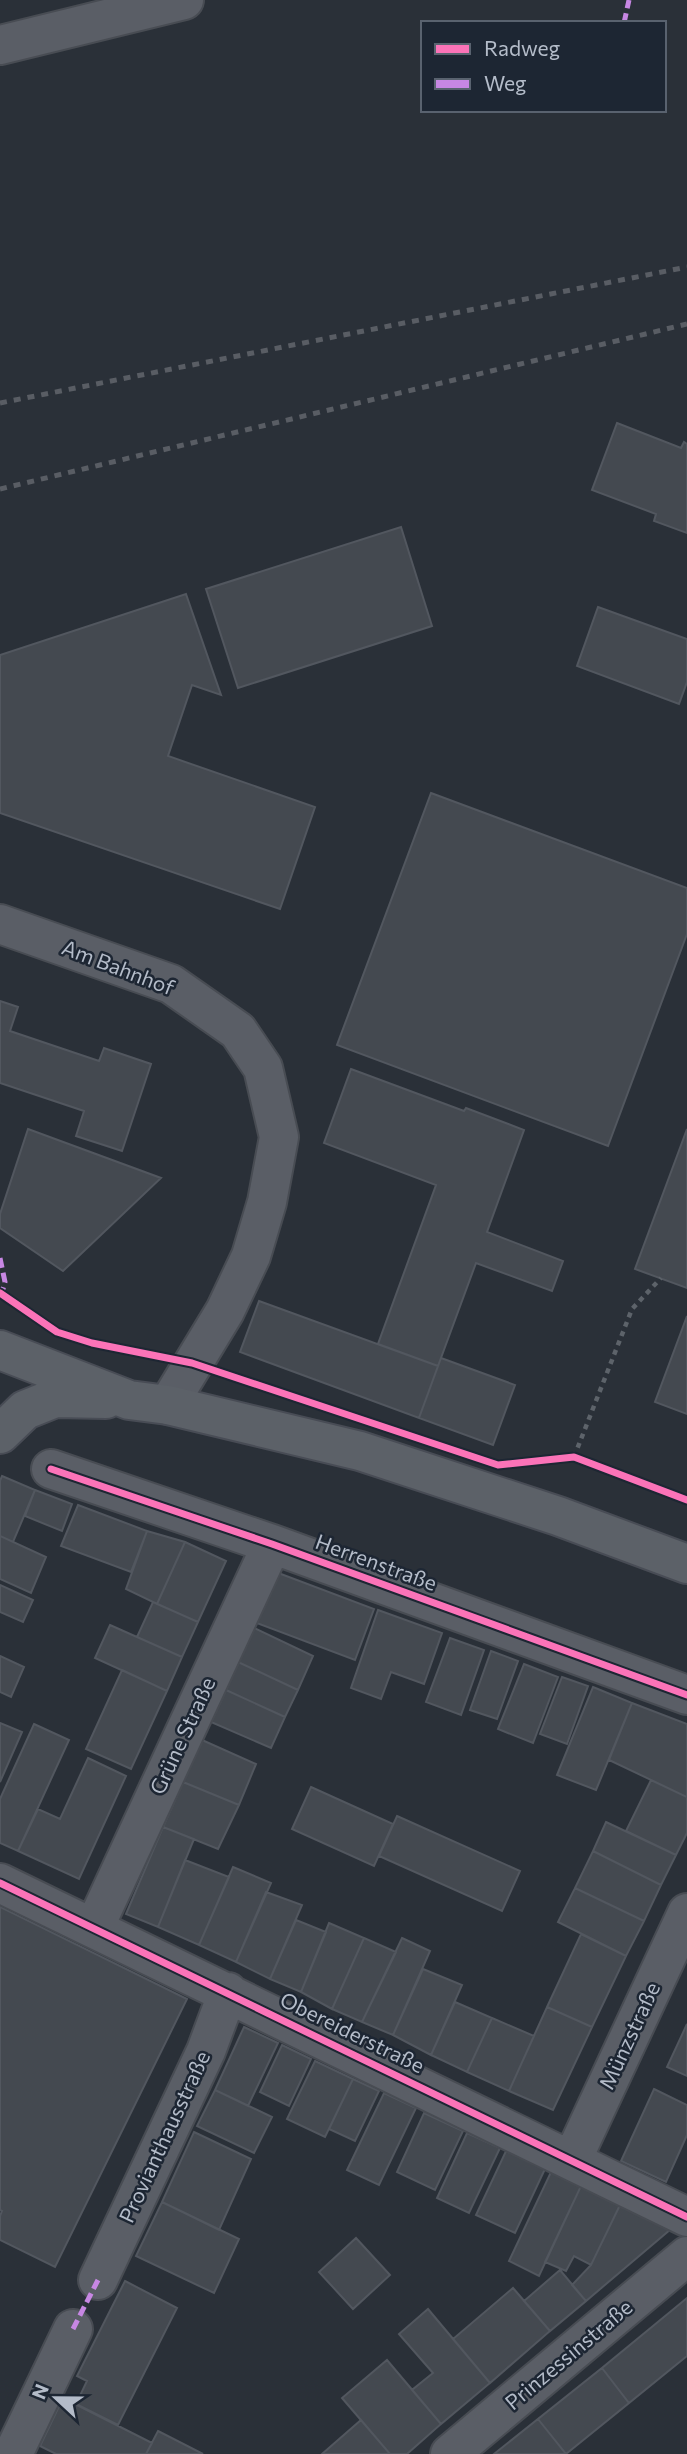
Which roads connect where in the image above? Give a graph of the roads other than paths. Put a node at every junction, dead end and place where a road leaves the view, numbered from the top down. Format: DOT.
graph roads {
  1 [pos="184,0"];
  2 [pos="141,5"];
  3 [pos="0,45"];
  4 [pos="0,924"];
  5 [pos="0,1350"];
  6 [pos="129,1400"];
  7 [pos="168,1405"];
  8 [pos="0,1434"];
  9 [pos="51,1469"];
  10 [pos="272,1544"];
  11 [pos="687,1564"];
  12 [pos="687,1695"];
  13 [pos="0,1883"];
  14 [pos="687,1913"];
  15 [pos="94,1928"];
  16 [pos="228,1992"];
  17 [pos="572,2160"];
  18 [pos="687,2217"];
  19 [pos="687,2256"];
  20 [pos="98,2280"];
  21 [pos="73,2329"];
  22 [pos="13,2454"];
  23 [pos="450,2454"];
  1 -- 2 [label="street"];
  2 -- 3 [label="street"];
  4 -- 7 [label="street, Am Bahnhof"];
  5 -- 6 [label="main road"];
  6 -- 7 [label="main road"];
  6 -- 8 [label="main road"];
  7 -- 11 [label="main road"];
  9 -- 10 [label="street, Herrenstraße"];
  10 -- 12 [label="street, Herrenstraße"];
  10 -- 15 [label="street, Grüne Straße"];
  13 -- 15 [label="street, Obereiderstraße"];
  14 -- 17 [label="street, Münzstraße"];
  15 -- 16 [label="street, Obereiderstraße"];
  16 -- 17 [label="street, Obereiderstraße"];
  16 -- 20 [label="street, Provianthausstraße"];
  17 -- 18 [label="street, Obereiderstraße"];
  19 -- 23 [label="street, Prinzessinstraße"];
  21 -- 22 [label="street"];
}
